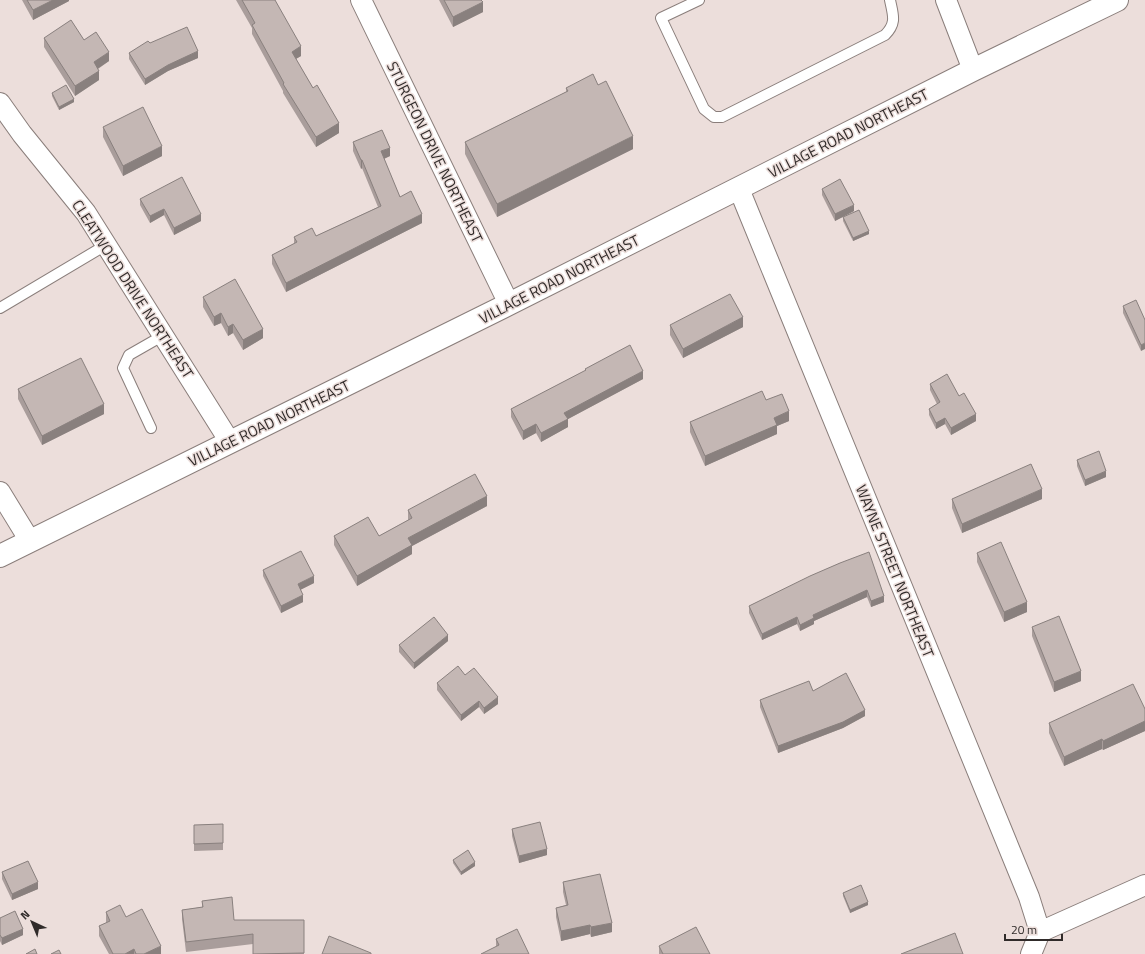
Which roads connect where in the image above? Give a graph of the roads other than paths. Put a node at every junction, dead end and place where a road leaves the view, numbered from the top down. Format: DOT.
graph roads {
  1 [pos="361,0"];
  2 [pos="699,0"];
  3 [pos="890,0"];
  4 [pos="946,0"];
  5 [pos="1117,0"];
  6 [pos="973,70"];
  7 [pos="0,102"];
  8 [pos="738,189"];
  9 [pos="106,245"];
  10 [pos="509,304"];
  11 [pos="0,308"];
  12 [pos="164,335"];
  13 [pos="151,428"];
  14 [pos="230,442"];
  15 [pos="0,492"];
  16 [pos="30,541"];
  17 [pos="0,556"];
  18 [pos="1145,884"];
  19 [pos="1040,932"];
  20 [pos="1031,954"];
  1 -- 10 [label="street, STURGEON DRIVE NORTHEAST"];
  2 -- 3 [label="lane"];
  4 -- 6 [label="street"];
  5 -- 6 [label="main road, VILLAGE ROAD NORTHEAST"];
  6 -- 8 [label="main road, VILLAGE ROAD NORTHEAST"];
  7 -- 9 [label="street, CLEATWOOD DRIVE NORTHEAST"];
  8 -- 10 [label="main road, VILLAGE ROAD NORTHEAST"];
  8 -- 19 [label="street, WAYNE STREET NORTHEAST"];
  9 -- 11 [label="lane"];
  9 -- 12 [label="street, CLEATWOOD DRIVE NORTHEAST"];
  10 -- 14 [label="main road, VILLAGE ROAD NORTHEAST"];
  12 -- 13 [label="lane"];
  12 -- 14 [label="street, CLEATWOOD DRIVE NORTHEAST"];
  14 -- 16 [label="main road, VILLAGE ROAD NORTHEAST"];
  15 -- 16 [label="street"];
  16 -- 17 [label="main road, VILLAGE ROAD NORTHEAST"];
  18 -- 19 [label="street"];
  19 -- 20 [label="street"];
}
